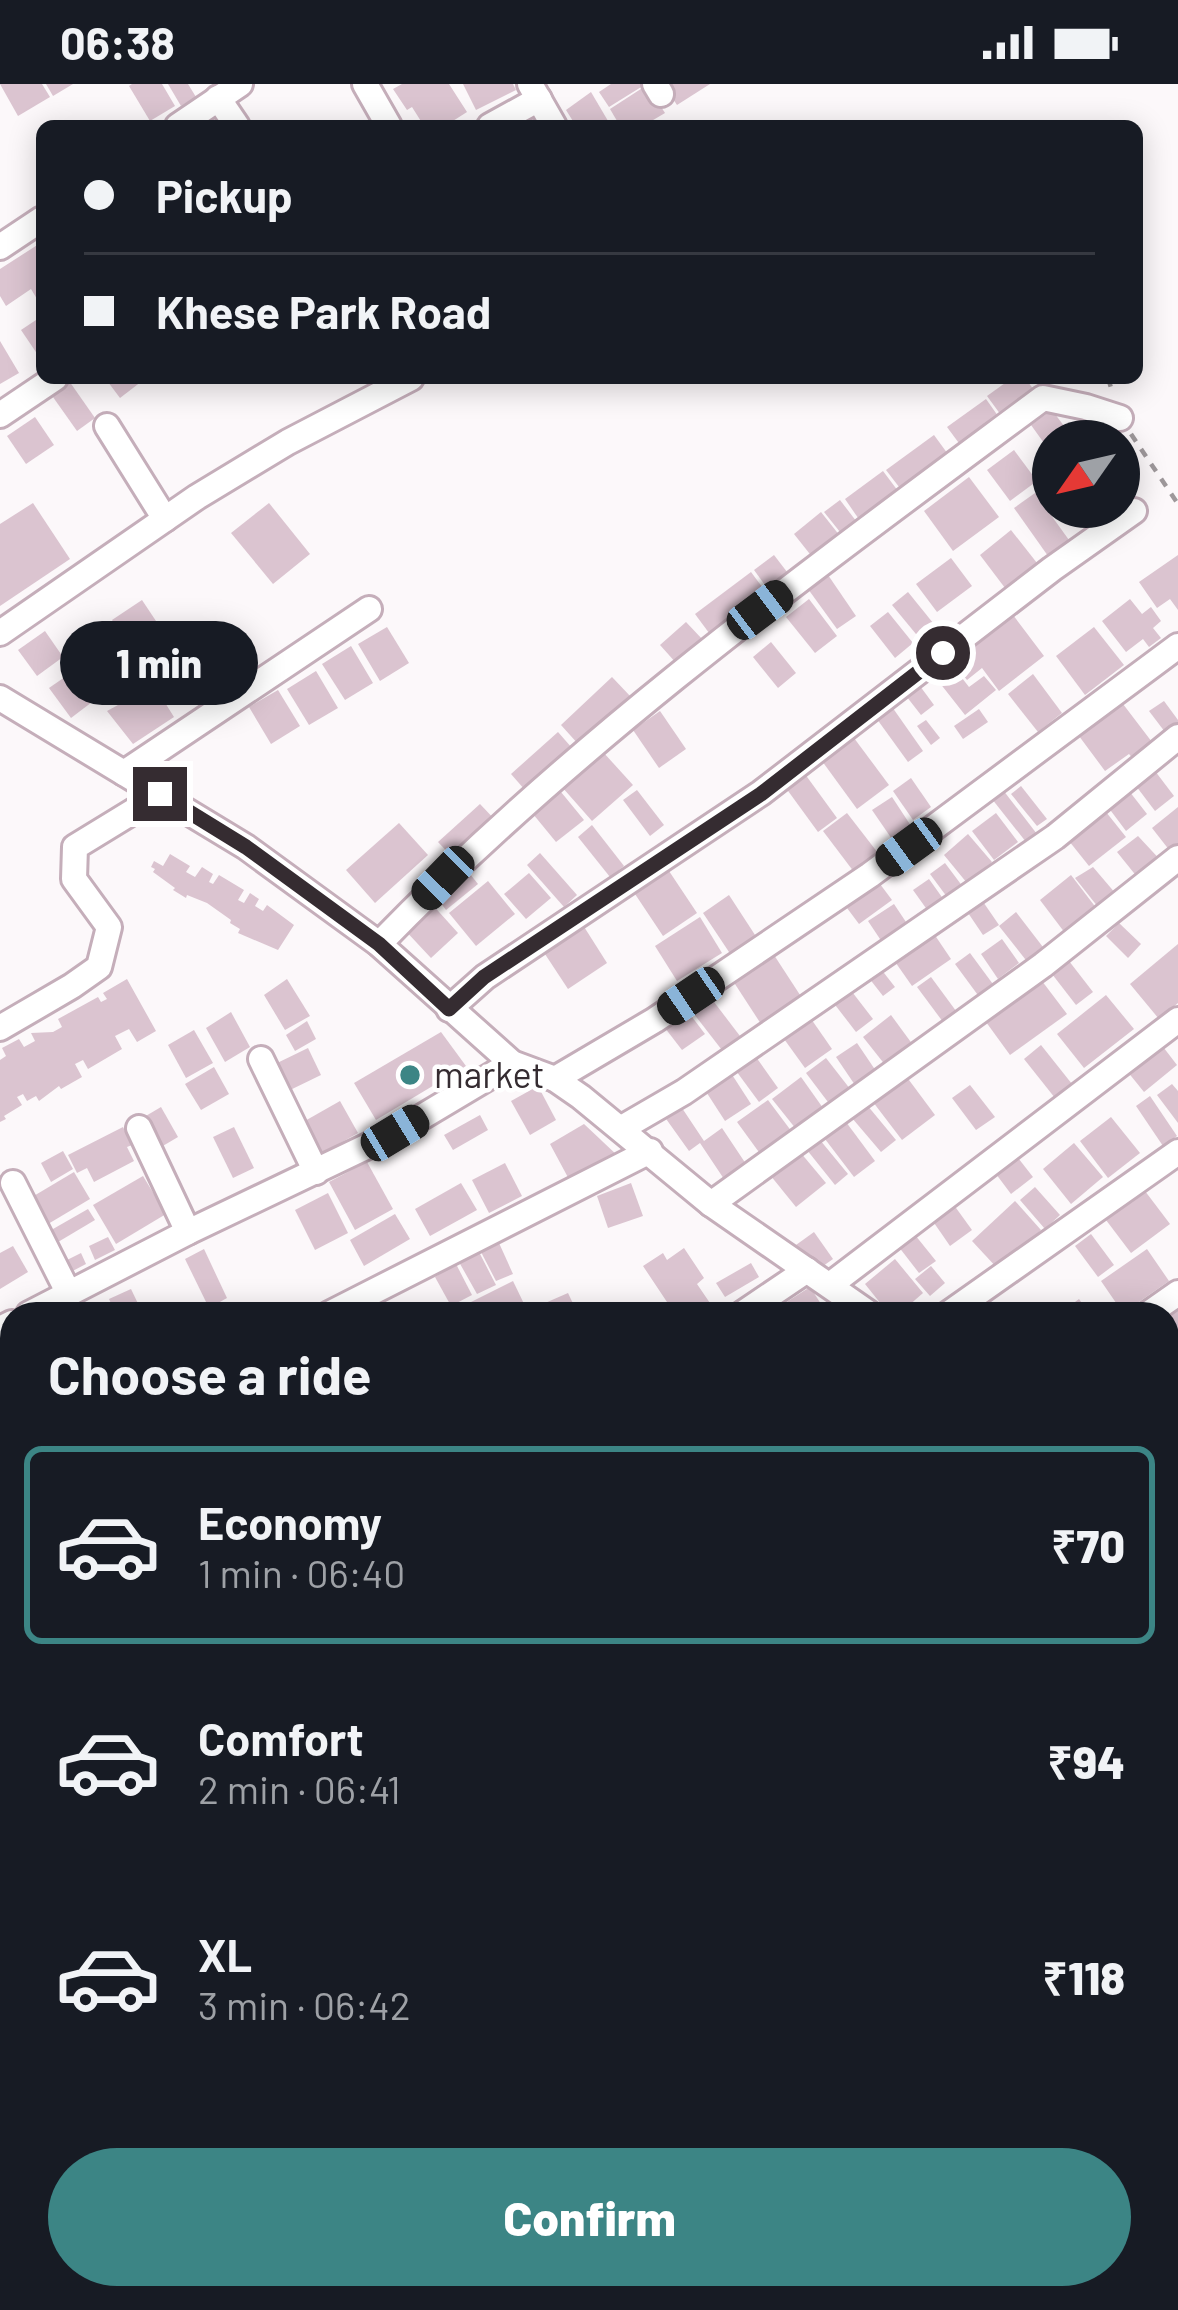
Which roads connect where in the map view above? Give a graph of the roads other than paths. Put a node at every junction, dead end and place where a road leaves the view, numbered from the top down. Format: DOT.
graph roads {
  1 [pos="365,84"];
  2 [pos="229,91"];
  3 [pos="534,92"];
  4 [pos="187,120"];
  5 [pos="386,120"];
  6 [pos="498,120"];
  7 [pos="550,120"];
  8 [pos="36,223"];
  9 [pos="0,247"];
  10 [pos="46,384"];
  11 [pos="399,384"];
  12 [pos="0,415"];
  13 [pos="1120,418"];
  14 [pos="107,426"];
  15 [pos="165,519"];
  16 [pos="1110,528"];
  17 [pos="368,609"];
  18 [pos="0,633"];
  19 [pos="1178,646"];
  20 [pos="0,698"];
  21 [pos="1178,737"];
  22 [pos="124,773"];
  23 [pos="160,794"];
  24 [pos="1178,859"];
  25 [pos="379,944"];
  26 [pos="449,1009"];
  27 [pos="1178,1020"];
  28 [pos="0,1028"];
  29 [pos="261,1059"];
  30 [pos="512,1063"];
  31 [pos="555,1079"];
  32 [pos="140,1128"];
  33 [pos="622,1128"];
  34 [pos="650,1151"];
  35 [pos="1178,1152"];
  36 [pos="316,1172"];
  37 [pos="13,1183"];
  38 [pos="711,1204"];
  39 [pos="188,1232"];
  40 [pos="807,1270"];
  41 [pos="830,1285"];
  42 [pos="69,1294"];
  43 [pos="53,1302"];
  44 [pos="353,1302"];
  45 [pos="760,1302"];
  46 [pos="853,1302"];
  47 [pos="965,1302"];
  1 -- 5 [label="street"];
  2 -- 4 [label="street"];
  3 -- 6 [label="street"];
  3 -- 7 [label="street"];
  8 -- 9 [label="street"];
  10 -- 12 [label="street"];
  11 -- 15 [label="street"];
  13 -- 25 [label="street"];
  14 -- 15 [label="street"];
  15 -- 18 [label="street"];
  16 -- 26 [label="street"];
  17 -- 22 [label="street"];
  19 -- 31 [label="street"];
  20 -- 22 [label="street"];
  21 -- 33 [label="street"];
  22 -- 23 [label="street"];
  23 -- 25 [label="street"];
  23 -- 28 [label="street"];
  24 -- 38 [label="street"];
  25 -- 26 [label="street"];
  26 -- 30 [label="street"];
  27 -- 41 [label="street"];
  29 -- 36 [label="street"];
  30 -- 31 [label="street"];
  30 -- 36 [label="street"];
  31 -- 33 [label="street"];
  32 -- 39 [label="street"];
  33 -- 34 [label="street"];
  34 -- 38 [label="street"];
  34 -- 44 [label="street"];
  35 -- 47 [label="street"];
  36 -- 39 [label="street"];
  37 -- 42 [label="street"];
  38 -- 40 [label="street"];
  39 -- 42 [label="street"];
  40 -- 41 [label="street"];
  40 -- 45 [label="street"];
  41 -- 46 [label="street"];
  42 -- 43 [label="street"];
}
